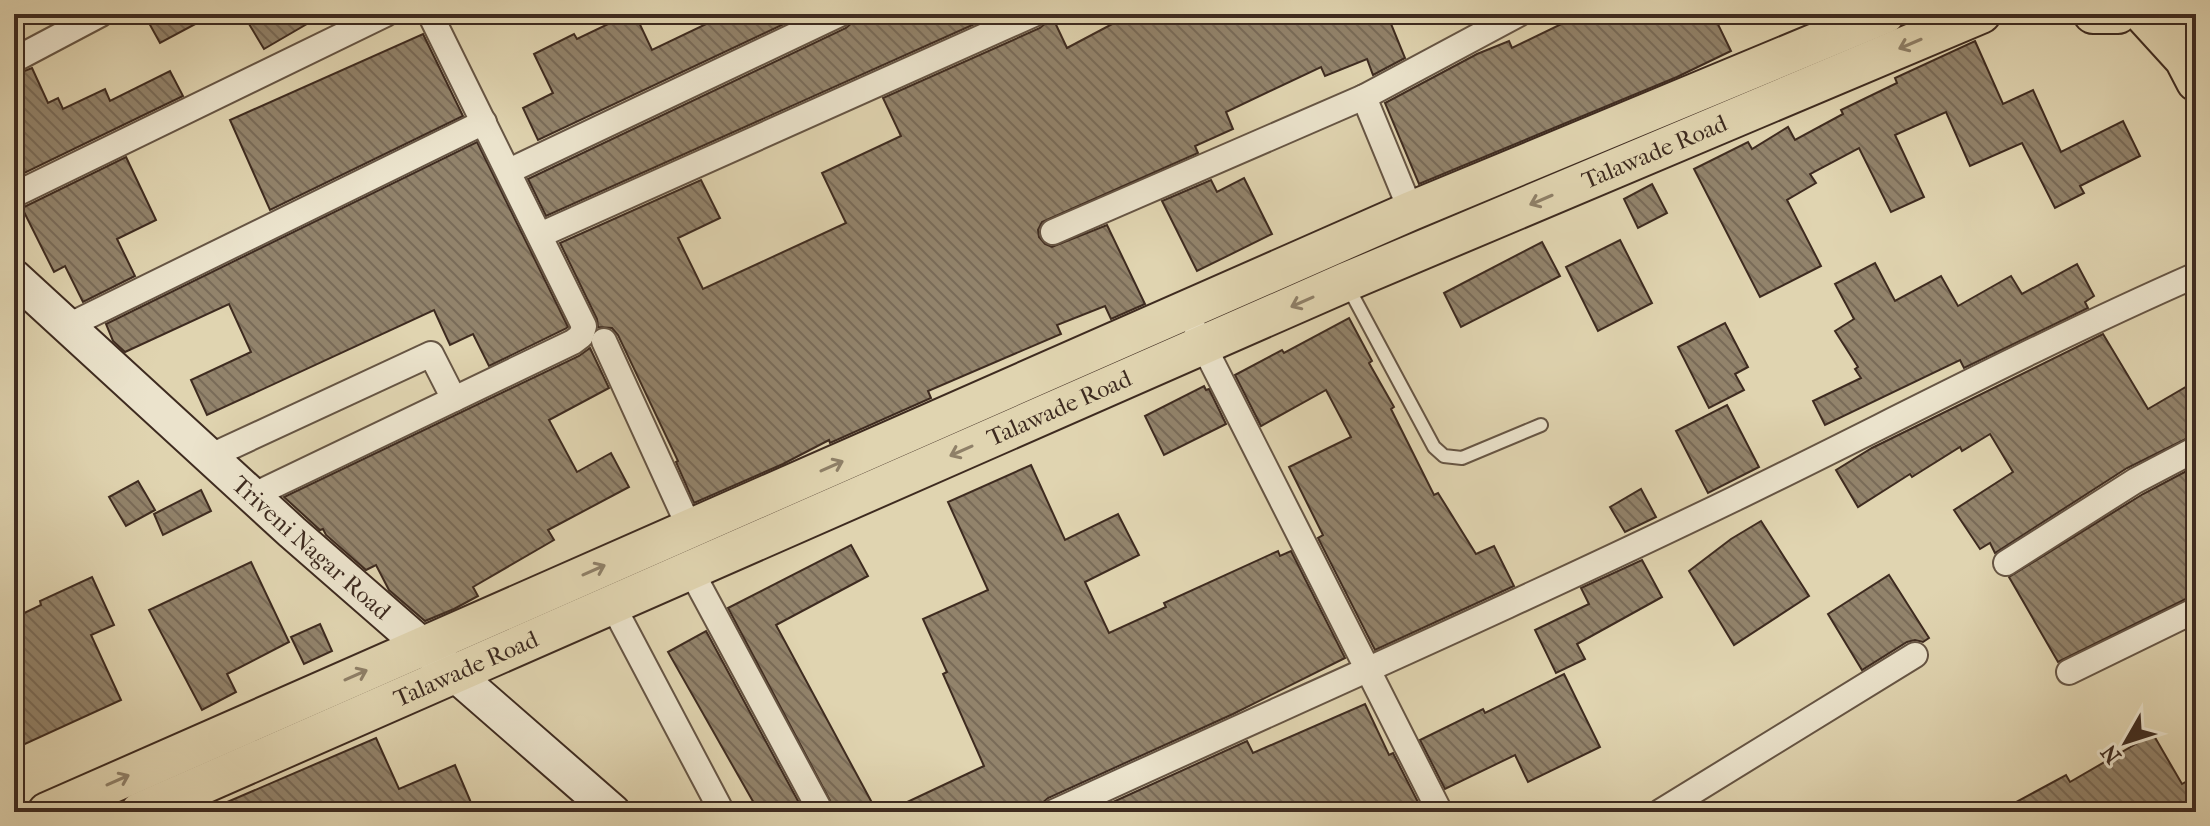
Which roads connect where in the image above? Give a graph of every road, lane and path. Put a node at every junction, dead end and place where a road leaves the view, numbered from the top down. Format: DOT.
graph roads {
  1 [pos="101,14"];
  2 [pos="386,14"];
  3 [pos="430,14"];
  4 [pos="840,14"];
  5 [pos="1034,14"];
  6 [pos="1519,14"];
  7 [pos="1885,14"];
  8 [pos="1981,14"];
  9 [pos="2093,14"];
  10 [pos="2118,14"];
  11 [pos="2143,14"];
  12 [pos="2184,14"];
  13 [pos="2196,24"];
  14 [pos="14,60"];
  15 [pos="2196,82"];
  16 [pos="1364,97"];
  17 [pos="484,122"];
  18 [pos="509,171"];
  19 [pos="14,195"];
  20 [pos="1411,211"];
  21 [pos="1053,232"];
  22 [pos="540,235"];
  23 [pos="2196,275"];
  24 [pos="14,277"];
  25 [pos="1346,282"];
  26 [pos="1188,310"];
  27 [pos="68,326"];
  28 [pos="604,341"];
  29 [pos="1202,346"];
  30 [pos="454,399"];
  31 [pos="1541,425"];
  32 [pos="2196,449"];
  33 [pos="209,457"];
  34 [pos="252,496"];
  35 [pos="690,529"];
  36 [pos="2006,563"];
  37 [pos="690,569"];
  38 [pos="612,604"];
  39 [pos="2196,610"];
  40 [pos="423,645"];
  41 [pos="1915,655"];
  42 [pos="1367,669"];
  43 [pos="455,672"];
  44 [pos="2069,672"];
  45 [pos="47,812"];
  46 [pos="140,812"];
  47 [pos="613,812"];
  48 [pos="722,812"];
  49 [pos="821,812"];
  50 [pos="1054,812"];
  51 [pos="1440,812"];
  52 [pos="1660,812"];
  1 -- 14 [label="street"];
  2 -- 19 [label="street"];
  3 -- 17 [label="street"];
  4 -- 18 [label="street"];
  5 -- 22 [label="street"];
  6 -- 16 [label="street"];
  7 -- 20 [label="main road, Talawade Road"];
  8 -- 25 [label="main road, Talawade Road, one-way"];
  9 -- 10 [label="main road"];
  11 -- 15 [label="main road"];
  12 -- 13 [label="main road"];
  16 -- 20 [label="street"];
  16 -- 21 [label="street"];
  17 -- 18 [label="street"];
  17 -- 27 [label="street"];
  18 -- 22 [label="street"];
  20 -- 26 [label="main road, Talawade Road"];
  22 -- 30 [label="street"];
  23 -- 42 [label="street"];
  24 -- 27 [label="street, Triveni Nagar Road"];
  25 -- 29 [label="main road, Talawade Road, one-way"];
  25 -- 31 [label="lane"];
  26 -- 29 [label="street"];
  35 -- 26 [label="main road, Talawade Road, one-way"];
  27 -- 33 [label="street, Triveni Nagar Road"];
  28 -- 35 [label="street"];
  29 -- 37 [label="main road, Talawade Road, one-way"];
  29 -- 42 [label="street"];
  30 -- 33 [label="street"];
  30 -- 34 [label="street"];
  32 -- 36 [label="street"];
  33 -- 34 [label="street, Triveni Nagar Road"];
  34 -- 40 [label="street, Triveni Nagar Road"];
  40 -- 35 [label="main road, Talawade Road, one-way"];
  37 -- 38 [label="main road, Talawade Road"];
  37 -- 49 [label="street"];
  38 -- 43 [label="main road, Talawade Road"];
  38 -- 48 [label="street"];
  39 -- 44 [label="street"];
  40 -- 43 [label="street, Triveni Nagar Road"];
  45 -- 40 [label="main road, Talawade Road, one-way"];
  41 -- 52 [label="street"];
  42 -- 50 [label="street"];
  42 -- 51 [label="street"];
  43 -- 46 [label="main road, Talawade Road"];
  43 -- 47 [label="street, Triveni Nagar Road"];
}
